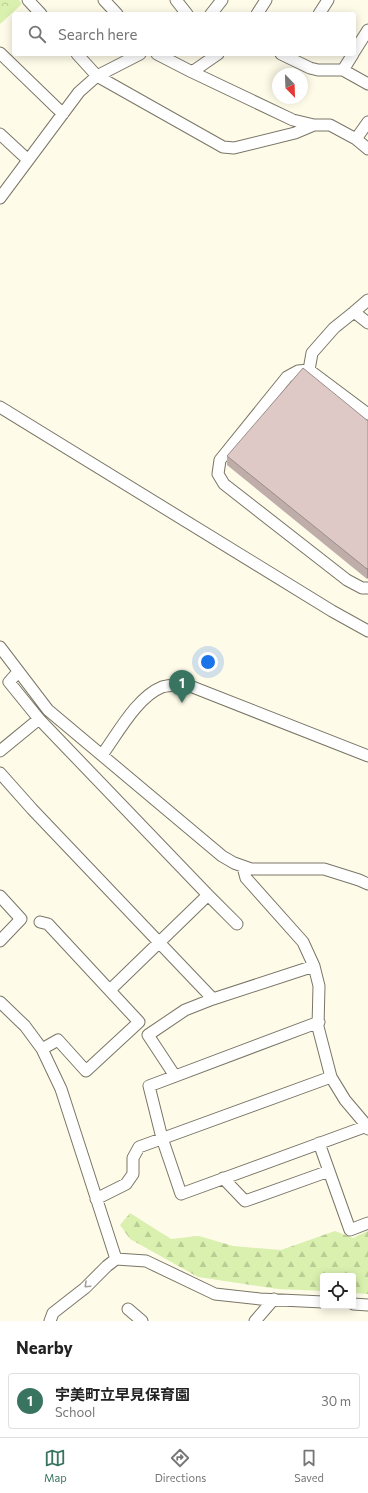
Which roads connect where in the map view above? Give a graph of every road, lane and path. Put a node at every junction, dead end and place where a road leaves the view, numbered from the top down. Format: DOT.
graph roads {
  1 [pos="28,0"];
  2 [pos="104,0"];
  3 [pos="176,0"];
  4 [pos="222,0"];
  5 [pos="266,0"];
  6 [pos="328,0"];
  7 [pos="39,12"];
  8 [pos="115,12"];
  9 [pos="186,12"];
  10 [pos="213,12"];
  11 [pos="258,12"];
  12 [pos="320,12"];
  13 [pos="368,30"];
  14 [pos="356,48"];
  15 [pos="0,53"];
  16 [pos="79,56"];
  17 [pos="136,56"];
  18 [pos="161,56"];
  19 [pos="215,56"];
  20 [pos="288,56"];
  21 [pos="351,56"];
  22 [pos="343,70"];
  23 [pos="192,72"];
  24 [pos="97,76"];
  25 [pos="368,84"];
  26 [pos="63,114"];
  27 [pos="368,122"];
  28 [pos="314,125"];
  29 [pos="0,134"];
  30 [pos="356,139"];
  31 [pos="368,149"];
  32 [pos="28,160"];
  33 [pos="0,198"];
  34 [pos="368,300"];
  35 [pos="354,312"];
  36 [pos="368,323"];
  37 [pos="309,370"];
  38 [pos="0,407"];
  39 [pos="368,414"];
  40 [pos="368,588"];
  41 [pos="368,631"];
  42 [pos="0,646"];
  43 [pos="18,672"];
  44 [pos="39,718"];
  45 [pos="0,751"];
  46 [pos="102,755"];
  47 [pos="368,756"];
  48 [pos="0,773"];
  49 [pos="243,867"];
  50 [pos="368,884"];
  51 [pos="208,895"];
  52 [pos="0,896"];
  53 [pos="40,922"];
  54 [pos="237,924"];
  55 [pos="0,941"];
  56 [pos="159,942"];
  57 [pos="314,966"];
  58 [pos="110,990"];
  59 [pos="213,999"];
  60 [pos="0,1002"];
  61 [pos="319,1022"];
  62 [pos="42,1048"];
  63 [pos="175,1076"];
  64 [pos="331,1077"];
  65 [pos="367,1128"];
  66 [pos="162,1138"];
  67 [pos="319,1143"];
  68 [pos="329,1170"];
  69 [pos="223,1178"];
  70 [pos="96,1198"];
  71 [pos="368,1224"];
  72 [pos="116,1259"];
  73 [pos="274,1299"];
  74 [pos="320,1302"];
  75 [pos="356,1304"];
  76 [pos="368,1305"];
  77 [pos="128,1309"];
  78 [pos="50,1321"];
  79 [pos="142,1321"];
  80 [pos="255,1321"];
  1 -- 7 [label="street"];
  2 -- 8 [label="street"];
  3 -- 9 [label="street"];
  4 -- 10 [label="street"];
  5 -- 11 [label="street"];
  6 -- 12 [label="street"];
  13 -- 14 [label="street"];
  15 -- 26 [label="street"];
  16 -- 24 [label="street"];
  17 -- 24 [label="street"];
  18 -- 23 [label="street"];
  19 -- 23 [label="street"];
  20 -- 22 [label="street"];
  21 -- 22 [label="street"];
  22 -- 25 [label="street"];
  23 -- 28 [label="street"];
  24 -- 26 [label="street"];
  24 -- 28 [label="street"];
  26 -- 32 [label="street"];
  27 -- 30 [label="street"];
  28 -- 30 [label="street"];
  29 -- 32 [label="street"];
  30 -- 31 [label="street"];
  32 -- 33 [label="street"];
  34 -- 35 [label="street"];
  35 -- 36 [label="street"];
  35 -- 37 [label="street"];
  37 -- 39 [label="street"];
  37 -- 40 [label="street"];
  38 -- 41 [label="street"];
  42 -- 43 [label="street"];
  43 -- 44 [label="street"];
  43 -- 46 [label="street"];
  44 -- 45 [label="street"];
  44 -- 51 [label="street"];
  46 -- 47 [label="street"];
  46 -- 49 [label="street"];
  48 -- 56 [label="street"];
  49 -- 50 [label="street"];
  49 -- 57 [label="street"];
  51 -- 54 [label="street"];
  51 -- 56 [label="street"];
  52 -- 55 [label="street"];
  53 -- 58 [label="street"];
  56 -- 58 [label="street"];
  56 -- 59 [label="street"];
  57 -- 59 [label="street"];
  57 -- 61 [label="street"];
  58 -- 62 [label="street"];
  59 -- 63 [label="street"];
  60 -- 62 [label="street"];
  61 -- 63 [label="street"];
  61 -- 64 [label="street"];
  62 -- 70 [label="street"];
  63 -- 66 [label="street"];
  64 -- 65 [label="street"];
  64 -- 66 [label="street"];
  65 -- 67 [label="street"];
  66 -- 69 [label="street"];
  66 -- 70 [label="street"];
  67 -- 68 [label="street"];
  67 -- 69 [label="street"];
  68 -- 69 [label="street"];
  68 -- 71 [label="street"];
  70 -- 72 [label="street"];
  72 -- 73 [label="street"];
  72 -- 78 [label="street, one-way"];
  73 -- 74 [label="street"];
  73 -- 80 [label="street"];
  75 -- 76 [label="street"];
  77 -- 79 [label="street"];
}
